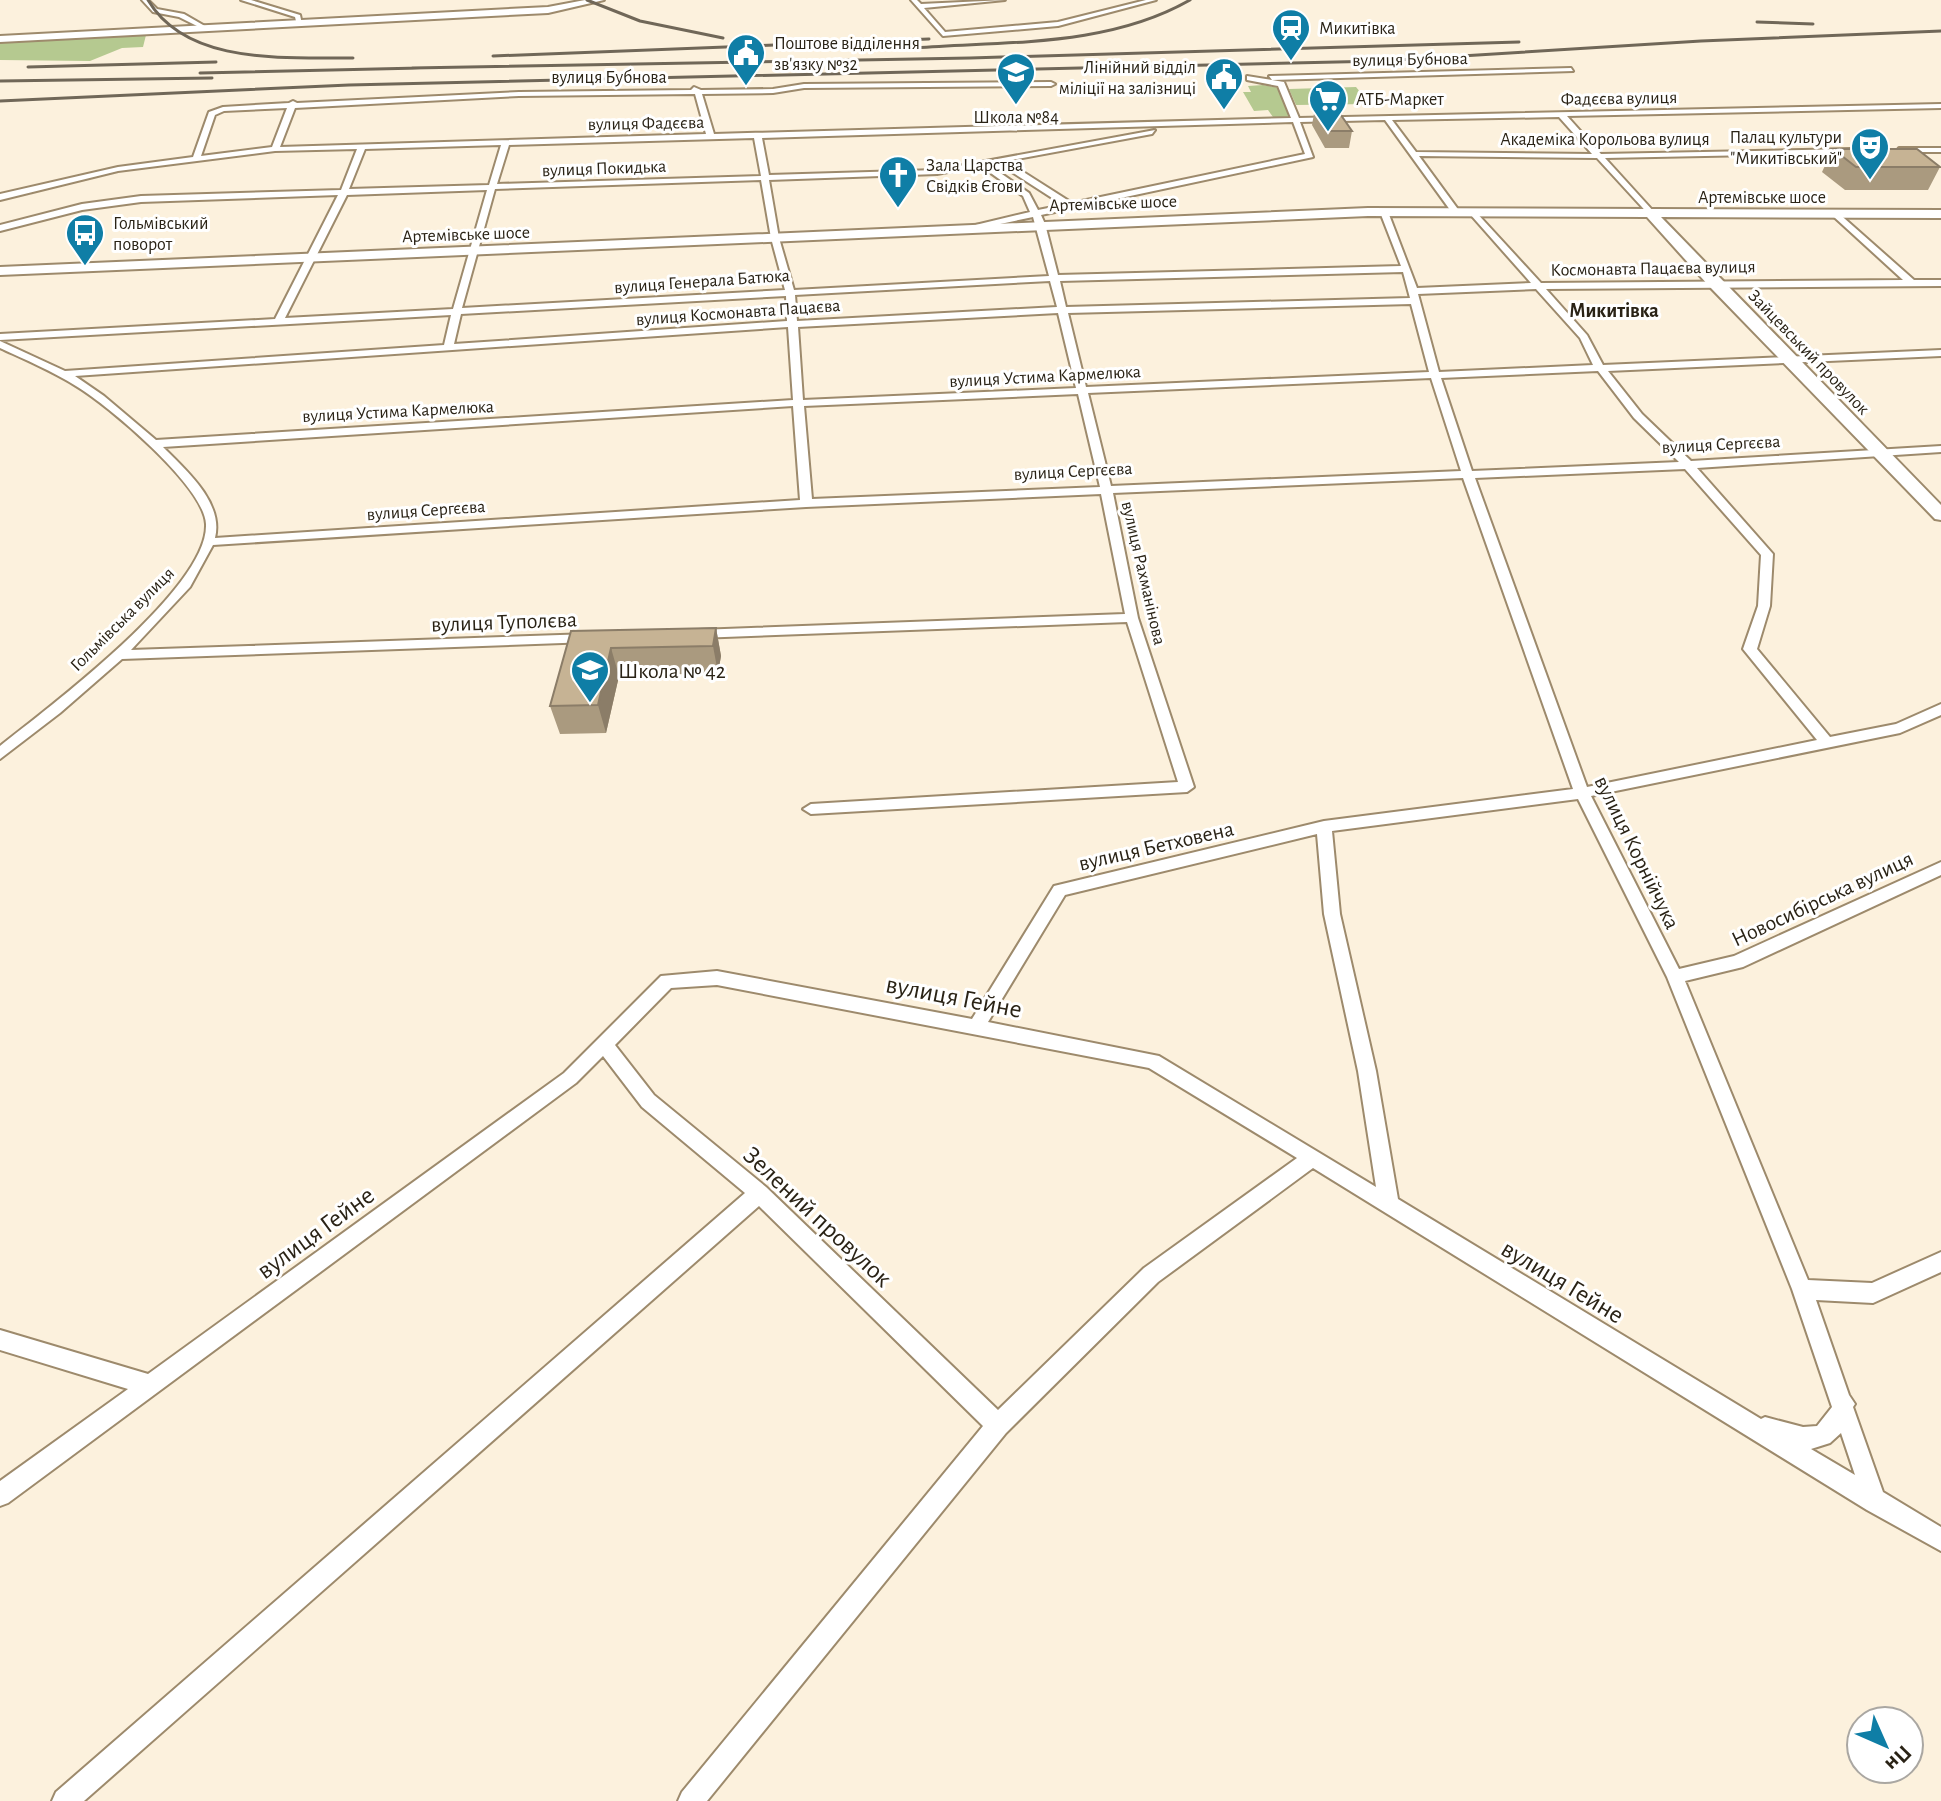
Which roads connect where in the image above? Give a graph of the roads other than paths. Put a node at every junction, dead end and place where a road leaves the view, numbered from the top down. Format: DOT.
graph roads {
  1 [pos="145,0"];
  2 [pos="244,0"];
  3 [pos="599,0"];
  4 [pos="1002,0"];
  5 [pos="1153,0"];
  6 [pos="917,3"];
  7 [pos="299,24"];
  8 [pos="207,29"];
  9 [pos="0,39"];
  10 [pos="1571,70"];
  11 [pos="1357,82"];
  12 [pos="1051,84"];
  13 [pos="1281,84"];
  14 [pos="676,89"];
  15 [pos="698,93"];
  16 [pos="293,103"];
  17 [pos="1941,106"];
  18 [pos="1562,115"];
  19 [pos="1387,118"];
  20 [pos="1298,120"];
  21 [pos="1209,123"];
  22 [pos="758,136"];
  23 [pos="711,138"];
  24 [pos="506,142"];
  25 [pos="363,145"];
  26 [pos="275,149"];
  27 [pos="1941,150"];
  28 [pos="1859,151"];
  29 [pos="1886,151"];
  30 [pos="1414,154"];
  31 [pos="1601,156"];
  32 [pos="197,157"];
  33 [pos="1000,161"];
  34 [pos="984,165"];
  35 [pos="767,179"];
  36 [pos="490,187"];
  37 [pos="344,192"];
  38 [pos="0,197"];
  39 [pos="1069,205"];
  40 [pos="1384,212"];
  41 [pos="1456,212"];
  42 [pos="1473,212"];
  43 [pos="1836,214"];
  44 [pos="1941,214"];
  45 [pos="1652,215"];
  46 [pos="1038,218"];
  47 [pos="0,228"];
  48 [pos="775,238"];
  49 [pos="472,251"];
  50 [pos="308,258"];
  51 [pos="1407,269"];
  52 [pos="0,271"];
  53 [pos="1055,278"];
  54 [pos="1714,283"];
  55 [pos="1911,283"];
  56 [pos="1941,283"];
  57 [pos="1538,286"];
  58 [pos="790,291"];
  59 [pos="1414,296"];
  60 [pos="1061,310"];
  61 [pos="457,312"];
  62 [pos="278,322"];
  63 [pos="793,324"];
  64 [pos="0,337"];
  65 [pos="0,344"];
  66 [pos="448,347"];
  67 [pos="1941,353"];
  68 [pos="1787,358"];
  69 [pos="1599,366"];
  70 [pos="64,374"];
  71 [pos="1435,375"];
  72 [pos="1083,390"];
  73 [pos="798,403"];
  74 [pos="151,444"];
  75 [pos="1941,449"];
  76 [pos="1879,452"];
  77 [pos="1688,465"];
  78 [pos="1468,475"];
  79 [pos="1106,488"];
  80 [pos="806,503"];
  81 [pos="1941,515"];
  82 [pos="208,542"];
  83 [pos="1132,618"];
  84 [pos="688,634"];
  85 [pos="609,637"];
  86 [pos="118,655"];
  87 [pos="1941,709"];
  88 [pos="1826,742"];
  89 [pos="0,754"];
  90 [pos="1582,793"];
  91 [pos="811,809"];
  92 [pos="1324,827"];
  93 [pos="1941,868"];
  94 [pos="1675,977"];
  95 [pos="976,1027"];
  96 [pos="604,1044"];
  97 [pos="1312,1158"];
  98 [pos="759,1193"];
  99 [pos="1389,1205"];
  100 [pos="1941,1262"];
  101 [pos="1802,1289"];
  102 [pos="0,1340"];
  103 [pos="150,1385"];
  104 [pos="1844,1404"];
  105 [pos="1744,1422"];
  106 [pos="998,1425"];
  107 [pos="0,1495"];
  108 [pos="1875,1502"];
  109 [pos="1941,1540"];
  110 [pos="65,1801"];
  111 [pos="691,1801"];
  1 -- 8 [label="street"];
  2 -- 7 [label="street"];
  3 -- 7 [label="main road"];
  4 -- 6 [label="street"];
  5 -- 6 [label="street"];
  7 -- 8 [label="main road"];
  8 -- 9 [label="main road"];
  10 -- 13 [label="street, вулиця Бубнова"];
  11 -- 13 [label="street"];
  12 -- 15 [label="street, вулиця Бубнова"];
  13 -- 20 [label="street"];
  14 -- 15 [label="street"];
  15 -- 16 [label="street, вулиця Бубнова"];
  15 -- 23 [label="street"];
  16 -- 26 [label="street"];
  16 -- 32 [label="street, вулиця Бубнова"];
  17 -- 18 [label="street, Фадєєва вулиця"];
  18 -- 19 [label="street, Фадєєва вулиця"];
  18 -- 31 [label="street"];
  19 -- 20 [label="street, Фадєєва вулиця"];
  19 -- 30 [label="street"];
  20 -- 21 [label="street, вулиця Фадєєва"];
  20 -- 39 [label="street"];
  21 -- 22 [label="street, вулиця Фадєєва"];
  21 -- 33 [label="street, вулиця Покидька"];
  22 -- 23 [label="street, вулиця Фадєєва"];
  22 -- 35 [label="street"];
  23 -- 24 [label="street, вулиця Фадєєва"];
  24 -- 25 [label="street, вулиця Фадєєва"];
  24 -- 36 [label="street"];
  25 -- 26 [label="street, вулиця Фадєєва"];
  25 -- 37 [label="street"];
  26 -- 32 [label="street, вулиця Фадєєва"];
  27 -- 29 [label="street"];
  28 -- 31 [label="street, Академіка Корольова вулиця"];
  30 -- 31 [label="street, Академіка Корольова вулиця"];
  30 -- 41 [label="street"];
  31 -- 45 [label="street"];
  32 -- 38 [label="street, вулиця Фадєєва"];
  33 -- 34 [label="street, вулиця Покидька"];
  33 -- 39 [label="street"];
  34 -- 35 [label="street, вулиця Покидька"];
  34 -- 46 [label="street"];
  35 -- 36 [label="street, вулиця Покидька"];
  35 -- 48 [label="street"];
  36 -- 37 [label="street, вулиця Покидька"];
  36 -- 49 [label="street"];
  37 -- 47 [label="street, вулиця Покидька"];
  37 -- 50 [label="street"];
  39 -- 46 [label="street"];
  40 -- 41 [label="main road, Артемівське шосе"];
  40 -- 46 [label="main road, Артемівське шосе"];
  40 -- 51 [label="street, вулиця Корнійчука"];
  41 -- 42 [label="main road, Артемівське шосе"];
  42 -- 45 [label="main road, Артемівське шосе"];
  42 -- 57 [label="street"];
  43 -- 44 [label="main road, Артемівське шосе"];
  43 -- 45 [label="main road, Артемівське шосе"];
  43 -- 55 [label="street"];
  45 -- 54 [label="main road, Зайцевський провулок"];
  46 -- 48 [label="main road, Артемівське шосе"];
  46 -- 53 [label="street, вулиця Рахманінова"];
  48 -- 49 [label="main road, Артемівське шосе"];
  48 -- 58 [label="street"];
  49 -- 50 [label="main road, Артемівське шосе"];
  49 -- 61 [label="street"];
  50 -- 52 [label="main road, Артемівське шосе"];
  50 -- 62 [label="street"];
  51 -- 53 [label="street, вулиця Генерала Батюка"];
  51 -- 59 [label="street, вулиця Корнійчука"];
  53 -- 58 [label="street, вулиця Генерала Батюка"];
  53 -- 60 [label="street, вулиця Рахманінова"];
  54 -- 55 [label="street, Космонавта Пацаєва вулиця"];
  54 -- 57 [label="street, Космонавта Пацаєва вулиця"];
  54 -- 68 [label="main road, Зайцевський провулок"];
  55 -- 56 [label="street, Космонавта Пацаєва вулиця"];
  57 -- 59 [label="street, Космонавта Пацаєва вулиця"];
  57 -- 69 [label="street"];
  58 -- 61 [label="street, вулиця Генерала Батюка"];
  58 -- 63 [label="street"];
  59 -- 60 [label="street, вулиця Космонавта Пацаєва"];
  59 -- 71 [label="street, вулиця Корнійчука"];
  60 -- 63 [label="street, вулиця Космонавта Пацаєва"];
  60 -- 72 [label="street, вулиця Рахманінова"];
  61 -- 62 [label="street, вулиця Генерала Батюка"];
  61 -- 66 [label="street"];
  62 -- 64 [label="street, вулиця Генерала Батюка"];
  63 -- 66 [label="street, вулиця Космонавта Пацаєва"];
  63 -- 73 [label="street"];
  65 -- 70 [label="street"];
  66 -- 70 [label="street, вулиця Космонавта Пацаєва"];
  67 -- 68 [label="street, вулиця Устима Кармелюка"];
  68 -- 69 [label="street, вулиця Устима Кармелюка"];
  68 -- 76 [label="main road, Зайцевський провулок"];
  69 -- 71 [label="street, вулиця Устима Кармелюка"];
  69 -- 77 [label="street"];
  70 -- 74 [label="street"];
  71 -- 72 [label="street, вулиця Устима Кармелюка"];
  71 -- 78 [label="street, вулиця Корнійчука"];
  72 -- 73 [label="street, вулиця Устима Кармелюка"];
  72 -- 79 [label="street, вулиця Рахманінова"];
  73 -- 74 [label="street, вулиця Устима Кармелюка"];
  73 -- 80 [label="street"];
  74 -- 82 [label="street"];
  75 -- 76 [label="street, вулиця Сергєєва"];
  76 -- 77 [label="street, вулиця Сергєєва"];
  76 -- 81 [label="main road, Зайцевський провулок"];
  77 -- 78 [label="street, вулиця Сергєєва"];
  77 -- 88 [label="street"];
  78 -- 79 [label="street, вулиця Сергєєва"];
  78 -- 90 [label="street, вулиця Корнійчука"];
  79 -- 80 [label="street, вулиця Сергєєва"];
  79 -- 83 [label="street, вулиця Рахманінова"];
  80 -- 82 [label="street, вулиця Сергєєва"];
  82 -- 86 [label="street, Гольмівська вулиця"];
  83 -- 84 [label="street"];
  83 -- 91 [label="street, вулиця Рахманінова"];
  85 -- 86 [label="street, вулиця Туполєва"];
  86 -- 89 [label="street, Гольмівська вулиця"];
  87 -- 88 [label="street, вулиця Бетховена"];
  88 -- 90 [label="street, вулиця Бетховена"];
  90 -- 92 [label="street, вулиця Бетховена"];
  90 -- 94 [label="street, вулиця Корнійчука"];
  92 -- 95 [label="street, вулиця Бетховена"];
  92 -- 99 [label="street"];
  93 -- 94 [label="street, Новосибірська вулиця"];
  94 -- 101 [label="street, вулиця Корнійчука"];
  95 -- 96 [label="street, вулиця Гейне"];
  95 -- 97 [label="street, вулиця Гейне"];
  96 -- 98 [label="street, Зелений провулок"];
  96 -- 103 [label="street, вулиця Гейне"];
  97 -- 99 [label="street, вулиця Гейне"];
  97 -- 106 [label="street"];
  98 -- 106 [label="street, Зелений провулок"];
  98 -- 110 [label="street"];
  99 -- 105 [label="street, вулиця Гейне"];
  100 -- 101 [label="street"];
  101 -- 104 [label="street, вулиця Корнійчука"];
  102 -- 103 [label="street"];
  103 -- 107 [label="street, вулиця Гейне"];
  104 -- 105 [label="street"];
  104 -- 108 [label="street, вулиця Корнійчука"];
  105 -- 108 [label="street, вулиця Гейне"];
  106 -- 111 [label="street"];
  108 -- 109 [label="street, вулиця Гейне"];
}
